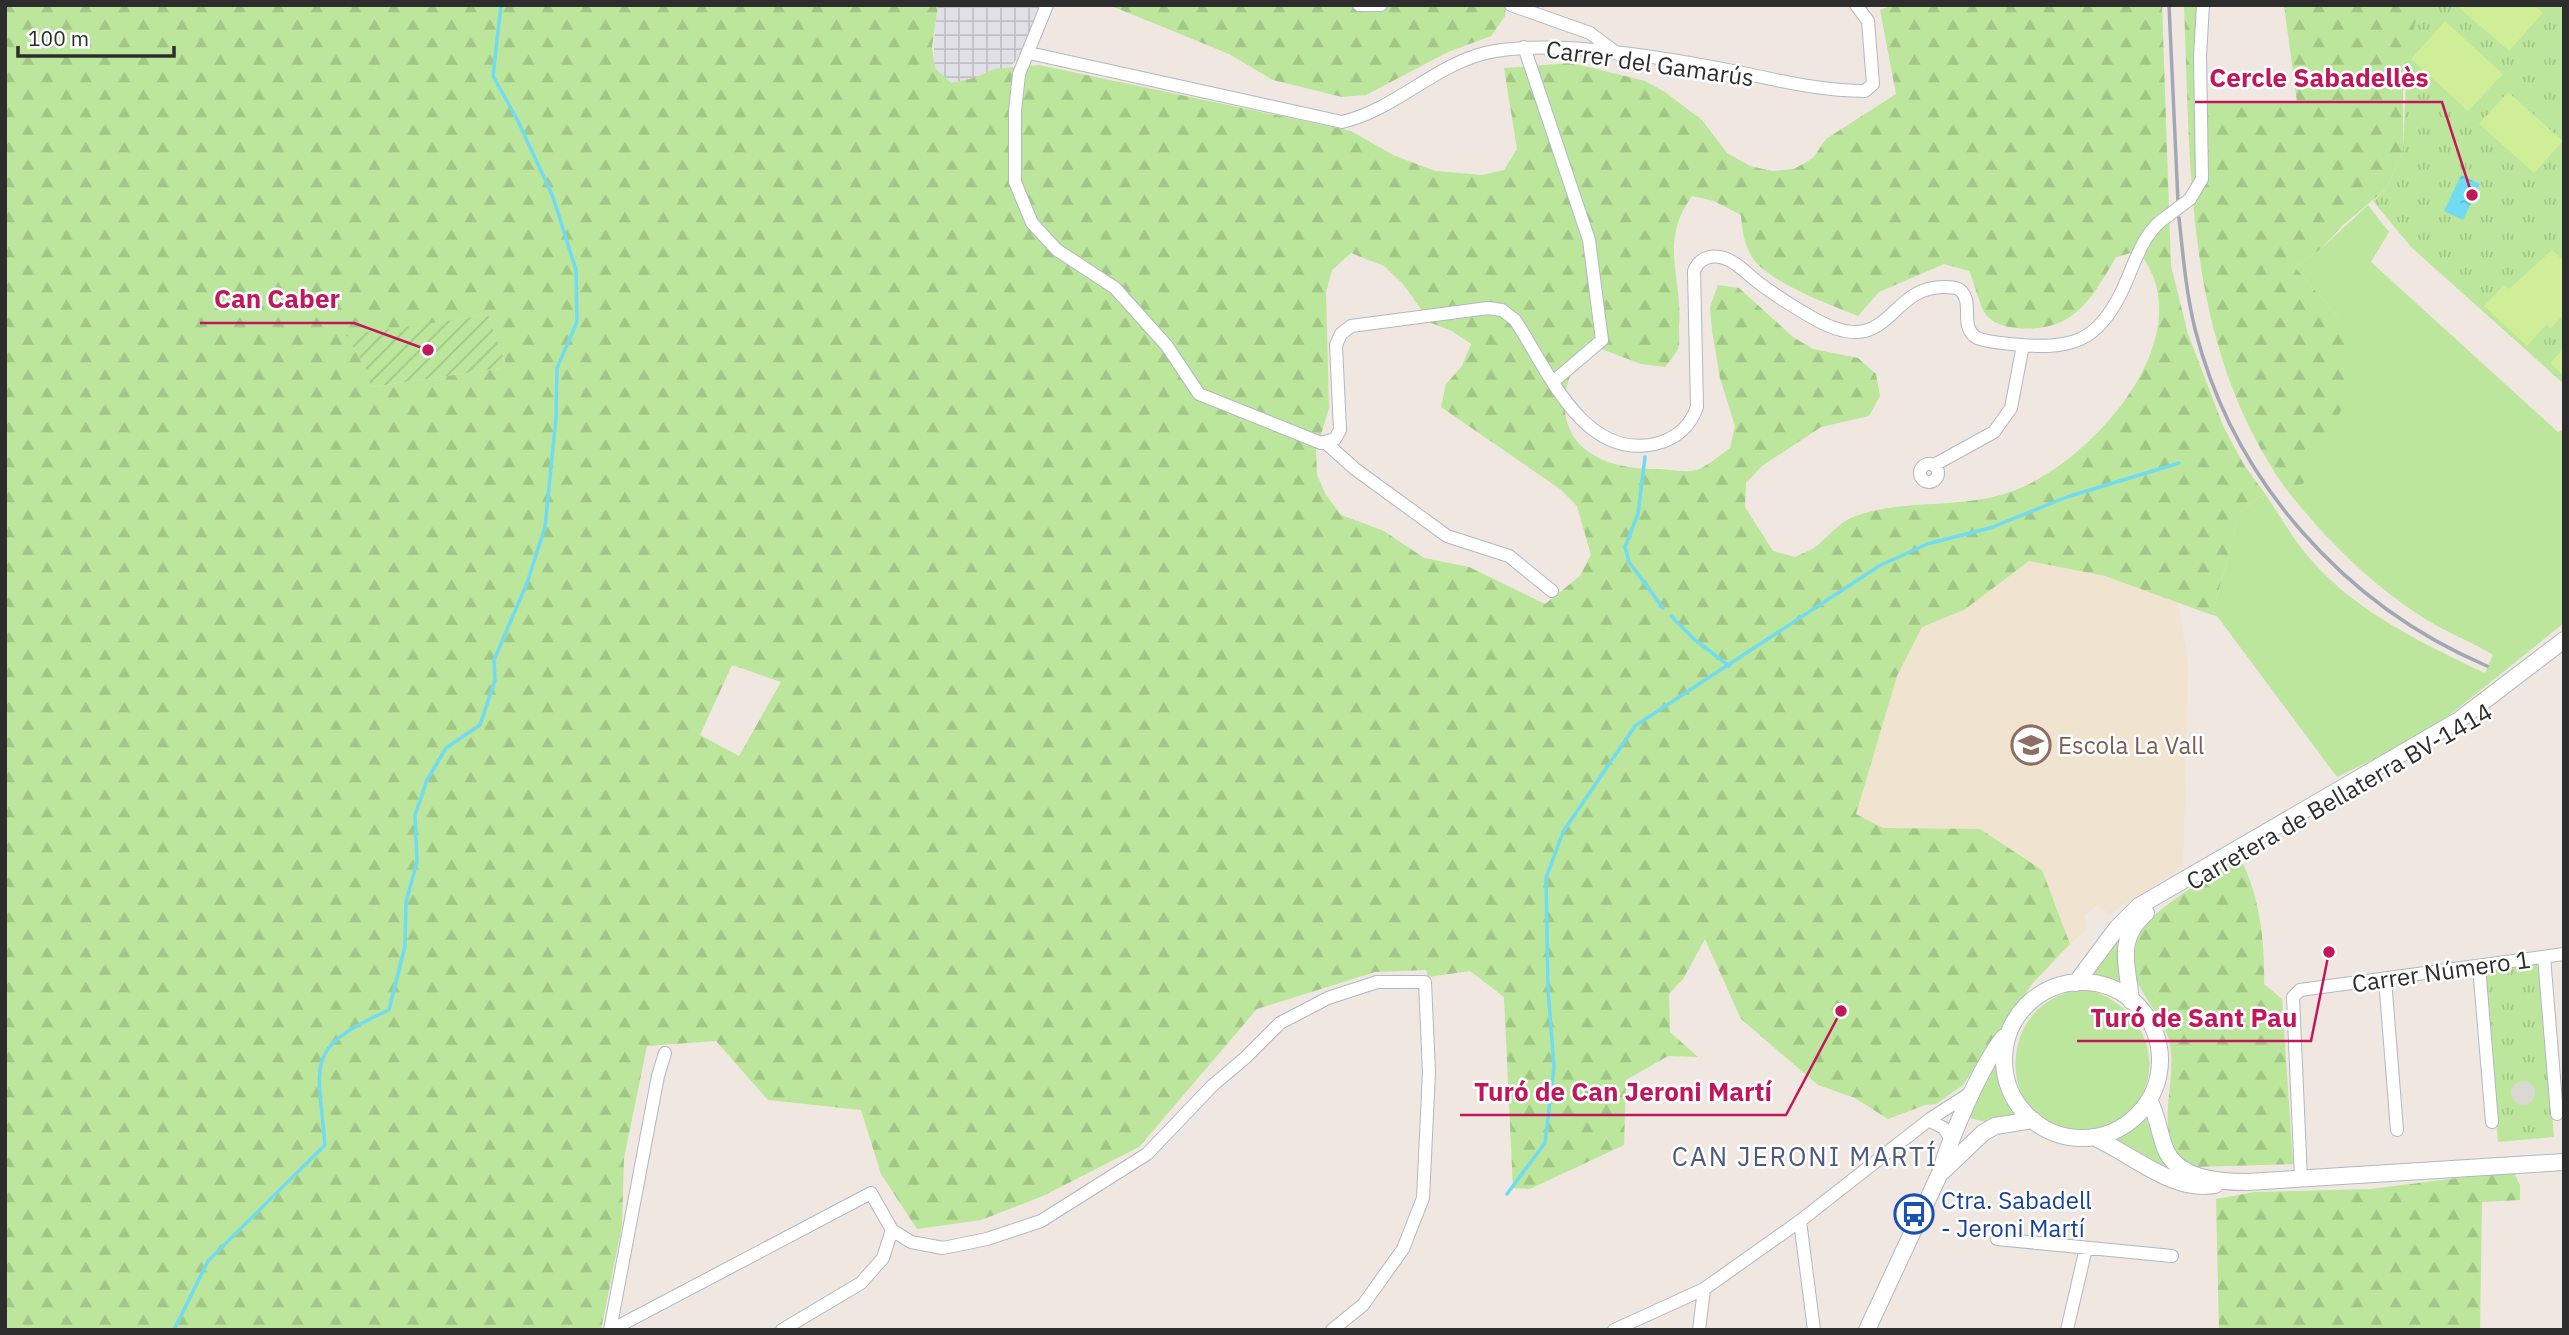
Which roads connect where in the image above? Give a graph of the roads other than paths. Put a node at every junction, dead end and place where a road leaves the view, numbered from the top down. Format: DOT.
graph roads {
  1 [pos="1047,5"];
  2 [pos="1359,5"];
  3 [pos="1381,5"];
  4 [pos="1856,5"];
  5 [pos="2203,5"];
  6 [pos="1512,6"];
  7 [pos="1524,47"];
  8 [pos="1029,53"];
  9 [pos="1619,55"];
  10 [pos="2022,345"];
  11 [pos="1554,381"];
  12 [pos="1326,443"];
  13 [pos="1934,466"];
  14 [pos="1552,592"];
  15 [pos="2564,640"];
  16 [pos="2564,651"];
  17 [pos="2236,852"];
  18 [pos="2188,880"];
  19 [pos="2564,954"];
  20 [pos="2544,957"];
  21 [pos="2479,966"];
  22 [pos="2385,979"];
  23 [pos="2076,983"];
  24 [pos="2131,1001"];
  25 [pos="2010,1030"];
  26 [pos="665,1053"];
  27 [pos="1976,1090"];
  28 [pos="2149,1100"];
  29 [pos="2557,1114"];
  30 [pos="1961,1120"];
  31 [pos="2033,1120"];
  32 [pos="2492,1122"];
  33 [pos="1927,1124"];
  34 [pos="1995,1126"];
  35 [pos="2397,1129"];
  36 [pos="2093,1137"];
  37 [pos="1952,1141"];
  38 [pos="2564,1162"];
  39 [pos="1940,1173"];
  40 [pos="2301,1179"];
  41 [pos="2237,1182"];
  42 [pos="1800,1221"];
  43 [pos="892,1230"];
  44 [pos="1997,1240"];
  45 [pos="2086,1248"];
  46 [pos="2172,1256"];
  47 [pos="1704,1289"];
  48 [pos="610,1330"];
  49 [pos="782,1330"];
  50 [pos="1332,1330"];
  51 [pos="1614,1330"];
  52 [pos="1699,1330"];
  53 [pos="1814,1330"];
  54 [pos="1867,1330"];
  55 [pos="2067,1330"];
  1 -- 8 [label="street"];
  2 -- 3 [label="street"];
  4 -- 9 [label="street, Carrer del Gamarús"];
  5 -- 10 [label="street, bridge"];
  6 -- 9 [label="street"];
  7 -- 8 [label="street, Carrer del Gamarús"];
  7 -- 9 [label="street, Carrer del Gamarús"];
  7 -- 11 [label="street"];
  8 -- 12 [label="street"];
  10 -- 11 [label="street"];
  10 -- 13 [label="street"];
  11 -- 12 [label="street"];
  12 -- 14 [label="street"];
  15 -- 17 [label="street"];
  16 -- 17 [label="street, Carretera de Bellaterra BV-1414"];
  17 -- 18 [label="street, Carretera de Bellaterra BV-1414"];
  18 -- 23 [label="street, Carretera de Bellaterra BV-1414"];
  18 -- 24 [label="street, Carretera de Bellaterra BV-1414"];
  19 -- 20 [label="street, Carrer Número 1"];
  20 -- 21 [label="street, Carrer Número 1"];
  20 -- 29 [label="street"];
  21 -- 22 [label="street, Carrer Número 1"];
  21 -- 32 [label="street"];
  22 -- 35 [label="street"];
  22 -- 40 [label="street, Carrer Número 1"];
  23 -- 24 [label="street"];
  23 -- 25 [label="street"];
  24 -- 28 [label="street"];
  25 -- 27 [label="street"];
  25 -- 31 [label="street"];
  26 -- 48 [label="street"];
  27 -- 30 [label="street"];
  27 -- 33 [label="street"];
  28 -- 36 [label="street"];
  28 -- 41 [label="street"];
  30 -- 33 [label="street"];
  30 -- 34 [label="street"];
  30 -- 37 [label="street"];
  31 -- 34 [label="street"];
  31 -- 36 [label="street"];
  33 -- 37 [label="street"];
  33 -- 42 [label="street"];
  34 -- 39 [label="street"];
  36 -- 41 [label="street"];
  37 -- 39 [label="street"];
  38 -- 40 [label="street"];
  39 -- 54 [label="street"];
  40 -- 41 [label="street"];
  42 -- 47 [label="street"];
  42 -- 53 [label="street"];
  43 -- 48 [label="street"];
  43 -- 49 [label="street"];
  43 -- 50 [label="street"];
  44 -- 45 [label="street"];
  45 -- 46 [label="street"];
  45 -- 55 [label="street"];
  47 -- 51 [label="street"];
  47 -- 52 [label="street"];
}
